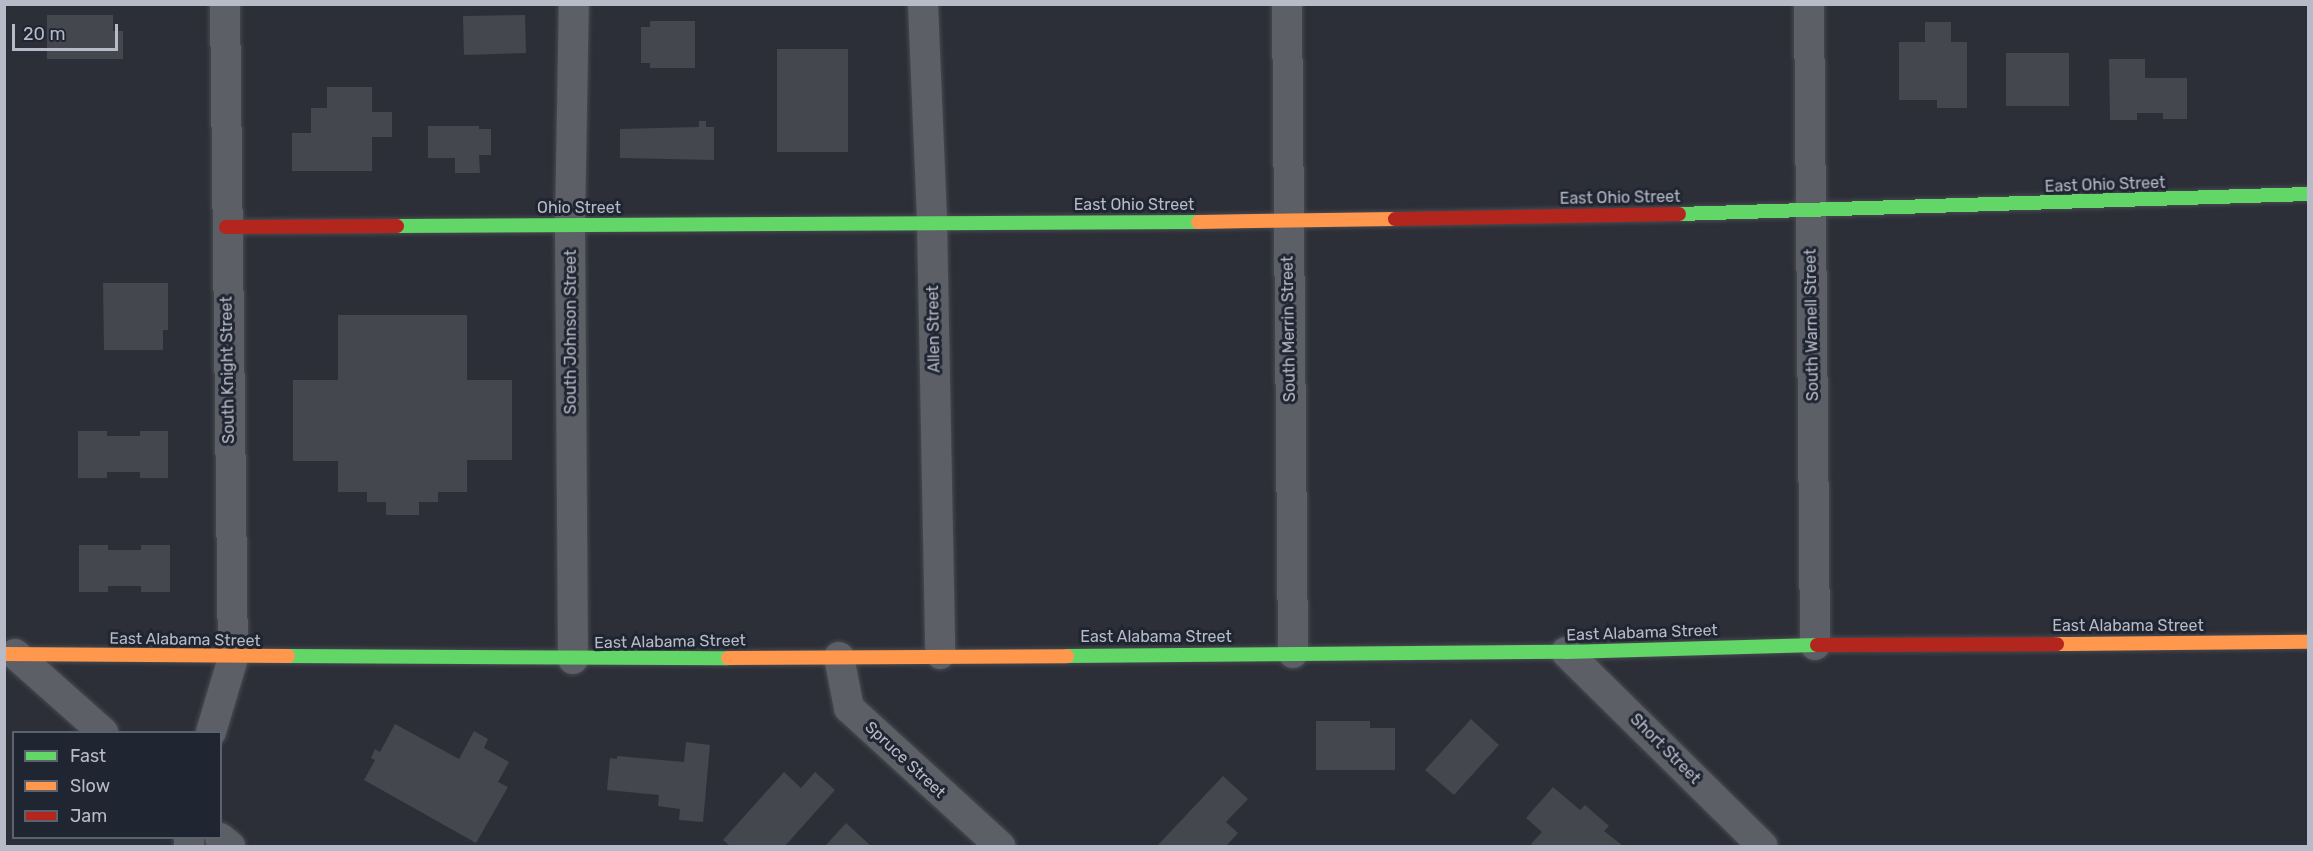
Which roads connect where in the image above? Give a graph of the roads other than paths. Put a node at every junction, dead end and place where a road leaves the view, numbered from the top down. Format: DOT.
graph roads {
  1 [pos="225,4"];
  2 [pos="574,4"];
  3 [pos="923,4"];
  4 [pos="1287,4"];
  5 [pos="1809,4"];
  6 [pos="2308,194"];
  7 [pos="1811,211"];
  8 [pos="1288,221"];
  9 [pos="932,222"];
  10 [pos="570,224"];
  11 [pos="226,226"];
  12 [pos="2308,642"];
  13 [pos="1815,645"];
  14 [pos="1293,652"];
  15 [pos="1566,652"];
  16 [pos="10,654"];
  17 [pos="940,654"];
  18 [pos="839,657"];
  19 [pos="233,658"];
  20 [pos="573,659"];
  21 [pos="102,731"];
  22 [pos="211,731"];
  23 [pos="999,846"];
  24 [pos="1763,846"];
  1 -- 11 [label="street, South Knight Street"];
  2 -- 10 [label="street, South Johnson Street"];
  3 -- 9 [label="street, Allen Street"];
  4 -- 8 [label="street, South Merrin Street"];
  5 -- 7 [label="street, South Warnell Street"];
  6 -- 7 [label="street, East Ohio Street"];
  7 -- 8 [label="street, East Ohio Street"];
  7 -- 13 [label="street, South Warnell Street"];
  8 -- 9 [label="street, East Ohio Street"];
  8 -- 14 [label="street, South Merrin Street"];
  9 -- 10 [label="street, Ohio Street"];
  9 -- 17 [label="street, Allen Street"];
  10 -- 11 [label="street, Ohio Street"];
  10 -- 20 [label="street, South Johnson Street"];
  11 -- 19 [label="street, South Knight Street"];
  12 -- 13 [label="street, East Alabama Street"];
  13 -- 15 [label="street, East Alabama Street"];
  14 -- 15 [label="street, East Alabama Street"];
  14 -- 17 [label="street, East Alabama Street"];
  15 -- 24 [label="street, Short Street"];
  16 -- 19 [label="street, East Alabama Street"];
  16 -- 21 [label="street"];
  17 -- 18 [label="street, East Alabama Street"];
  18 -- 20 [label="street, East Alabama Street"];
  18 -- 23 [label="street, Spruce Street"];
  19 -- 20 [label="street, East Alabama Street"];
  19 -- 22 [label="street, South Knight Street"];
}
